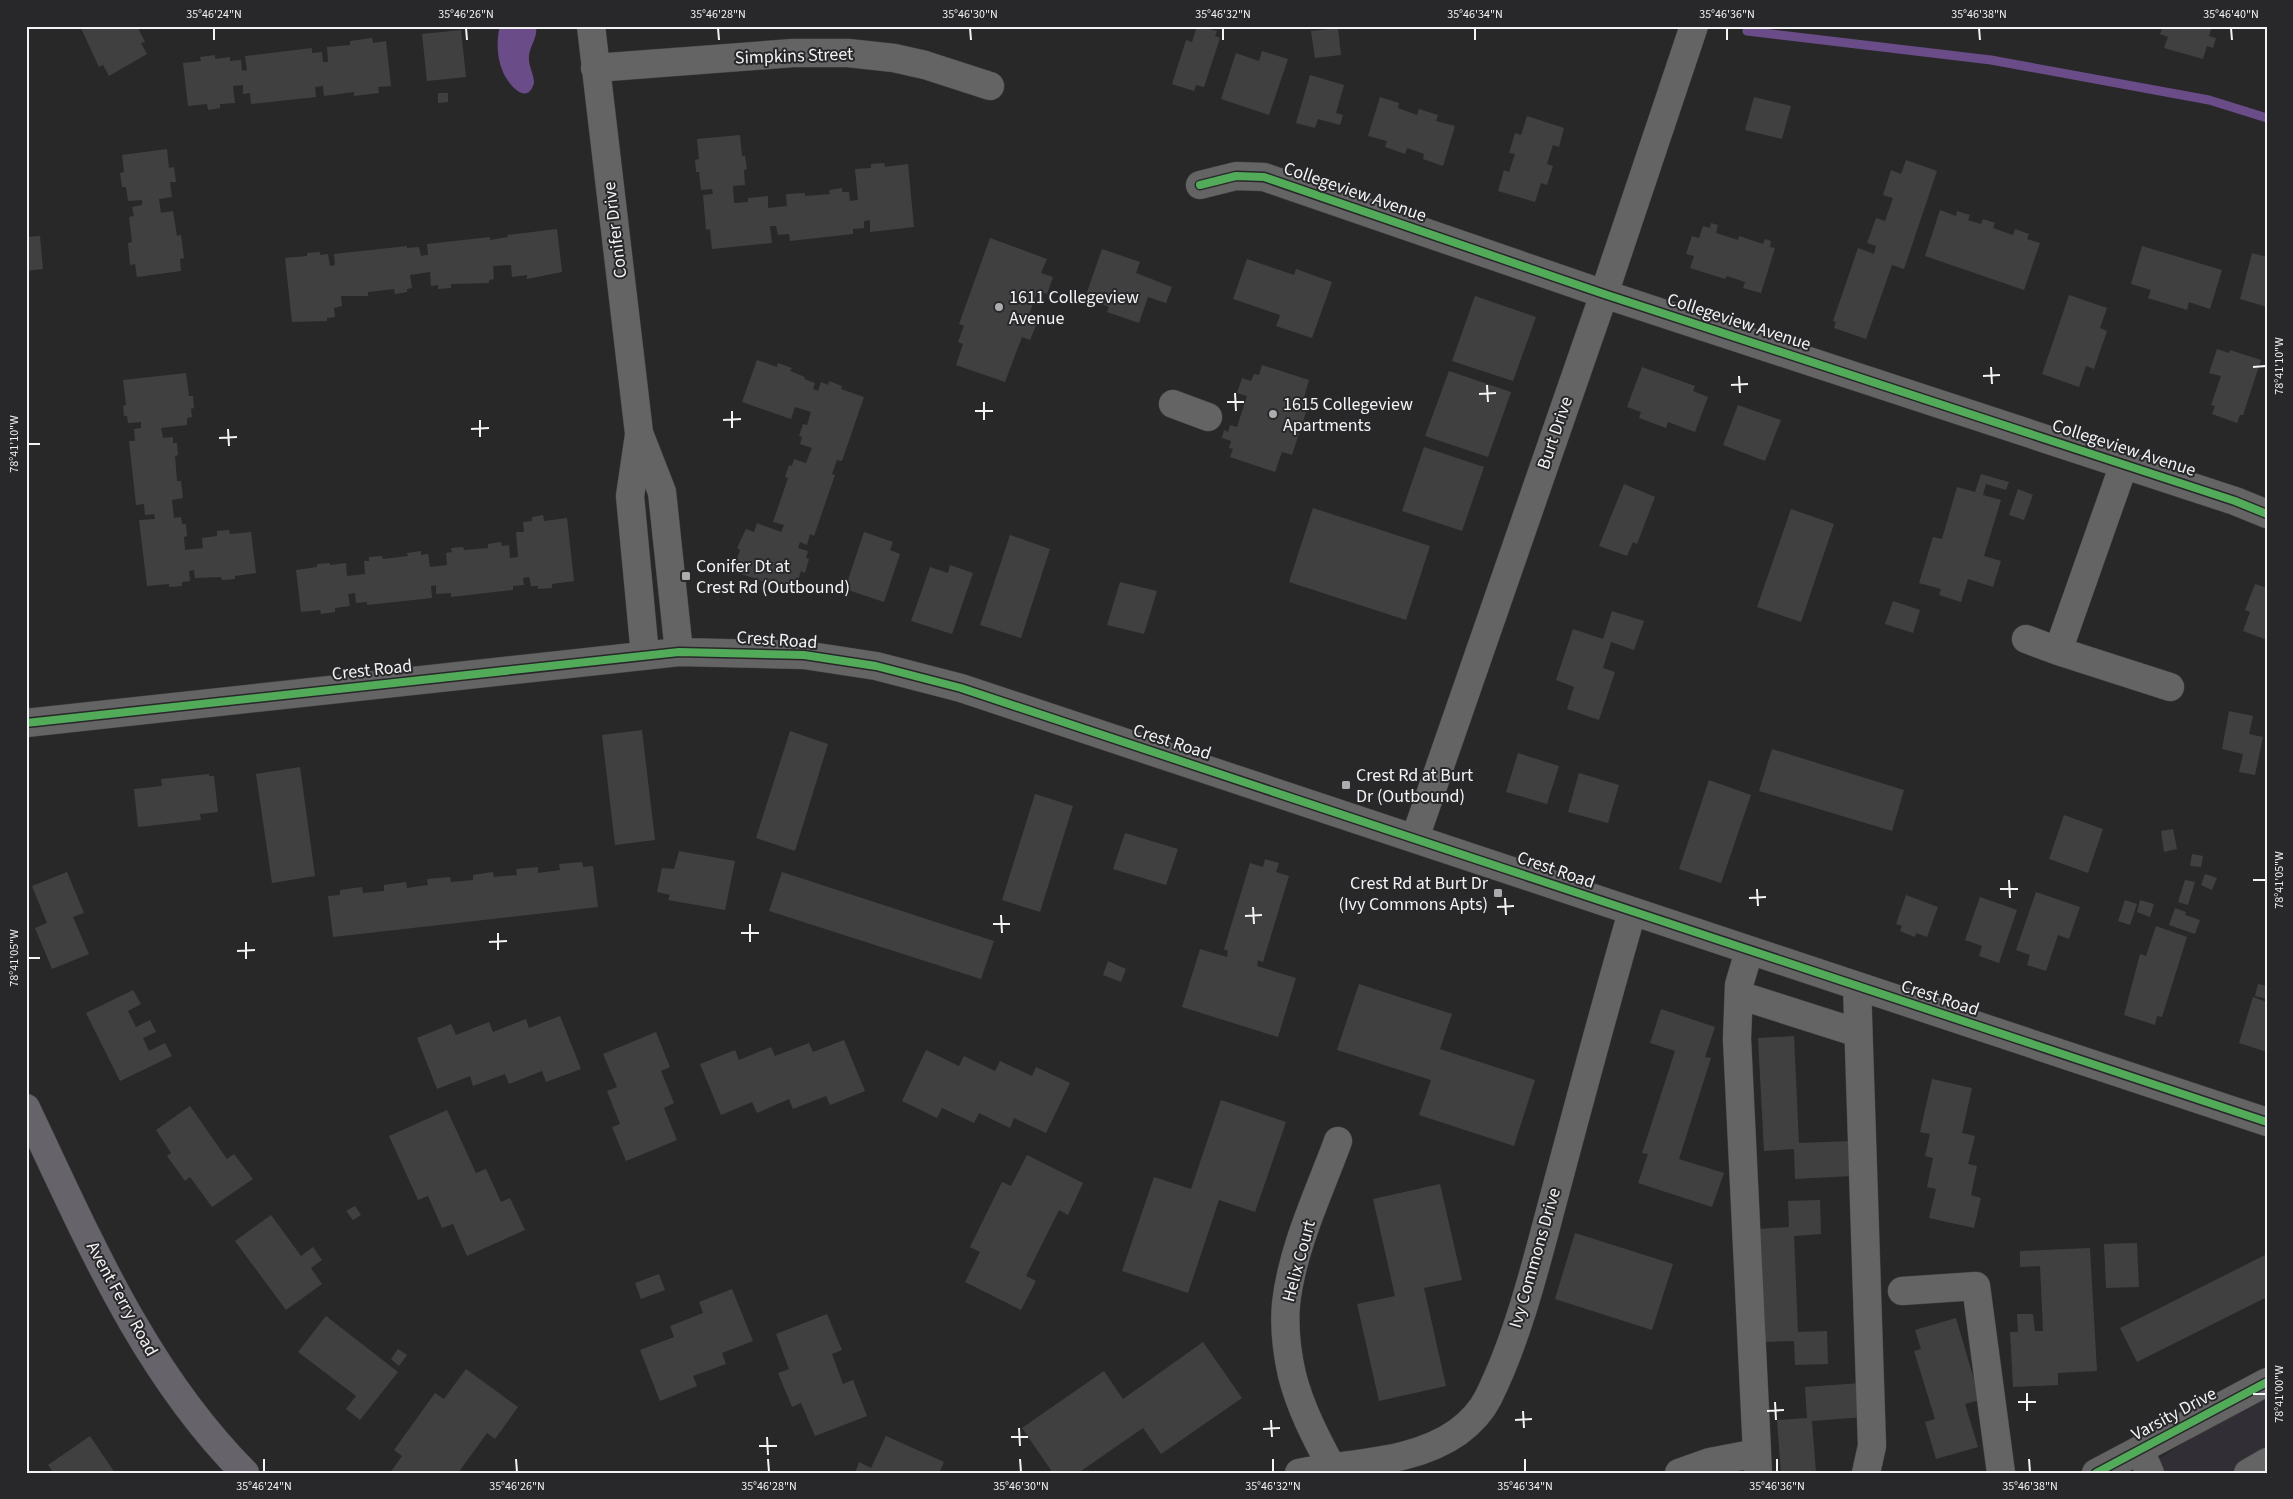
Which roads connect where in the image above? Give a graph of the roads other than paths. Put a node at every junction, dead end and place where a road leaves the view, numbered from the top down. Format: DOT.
graph roads {
  1 [pos="591,26"];
  2 [pos="1694,26"];
  3 [pos="595,68"];
  4 [pos="990,86"];
  5 [pos="1200,185"];
  6 [pos="1604,294"];
  7 [pos="1173,404"];
  8 [pos="1208,417"];
  9 [pos="639,433"];
  10 [pos="2124,464"];
  11 [pos="2267,514"];
  12 [pos="2026,639"];
  13 [pos="2058,650"];
  14 [pos="679,652"];
  15 [pos="645,656"];
  16 [pos="2170,687"];
  17 [pos="26,723"];
  18 [pos="1414,838"];
  19 [pos="1632,912"];
  20 [pos="1749,950"];
  21 [pos="1857,986"];
  22 [pos="1739,995"];
  23 [pos="1858,1032"];
  24 [pos="26,1108"];
  25 [pos="2267,1122"];
  26 [pos="1338,1141"];
  27 [pos="1902,1291"];
  28 [pos="2267,1382"];
  29 [pos="2145,1461"];
  30 [pos="2267,1462"];
  31 [pos="1758,1463"];
  32 [pos="1331,1466"];
  33 [pos="245,1473"];
  34 [pos="1299,1473"];
  35 [pos="1679,1473"];
  36 [pos="1866,1473"];
  37 [pos="2001,1473"];
  38 [pos="2096,1473"];
  39 [pos="2248,1473"];
  1 -- 3 [label="street, Conifer Drive"];
  2 -- 6 [label="street, Burt Drive"];
  3 -- 4 [label="street, Simpkins Street"];
  3 -- 9 [label="street, Conifer Drive"];
  5 -- 6 [label="street, Collegeview Avenue"];
  6 -- 10 [label="street, Collegeview Avenue"];
  6 -- 18 [label="street, Burt Drive"];
  7 -- 8 [label="street"];
  9 -- 14 [label="street, Conifer Drive"];
  9 -- 15 [label="street, Conifer Drive"];
  10 -- 11 [label="street, Collegeview Avenue"];
  10 -- 13 [label="street"];
  12 -- 13 [label="street"];
  13 -- 16 [label="street"];
  14 -- 15 [label="street, Crest Road"];
  14 -- 18 [label="street, Crest Road"];
  15 -- 17 [label="street, Crest Road"];
  18 -- 19 [label="street, Crest Road"];
  19 -- 20 [label="street, Crest Road"];
  19 -- 32 [label="street, Ivy Commons Drive"];
  20 -- 21 [label="street, Crest Road"];
  20 -- 22 [label="street"];
  21 -- 23 [label="street"];
  21 -- 25 [label="street, Crest Road"];
  22 -- 23 [label="street"];
  22 -- 31 [label="street"];
  23 -- 36 [label="street"];
  24 -- 33 [label="main road, Avent Ferry Road"];
  26 -- 32 [label="street, Helix Court"];
  27 -- 37 [label="street"];
  28 -- 29 [label="street, Varsity Drive"];
  29 -- 38 [label="street, Varsity Drive"];
  30 -- 39 [label="street"];
  31 -- 35 [label="street"];
  32 -- 34 [label="street, Ivy Commons Drive"];
}
